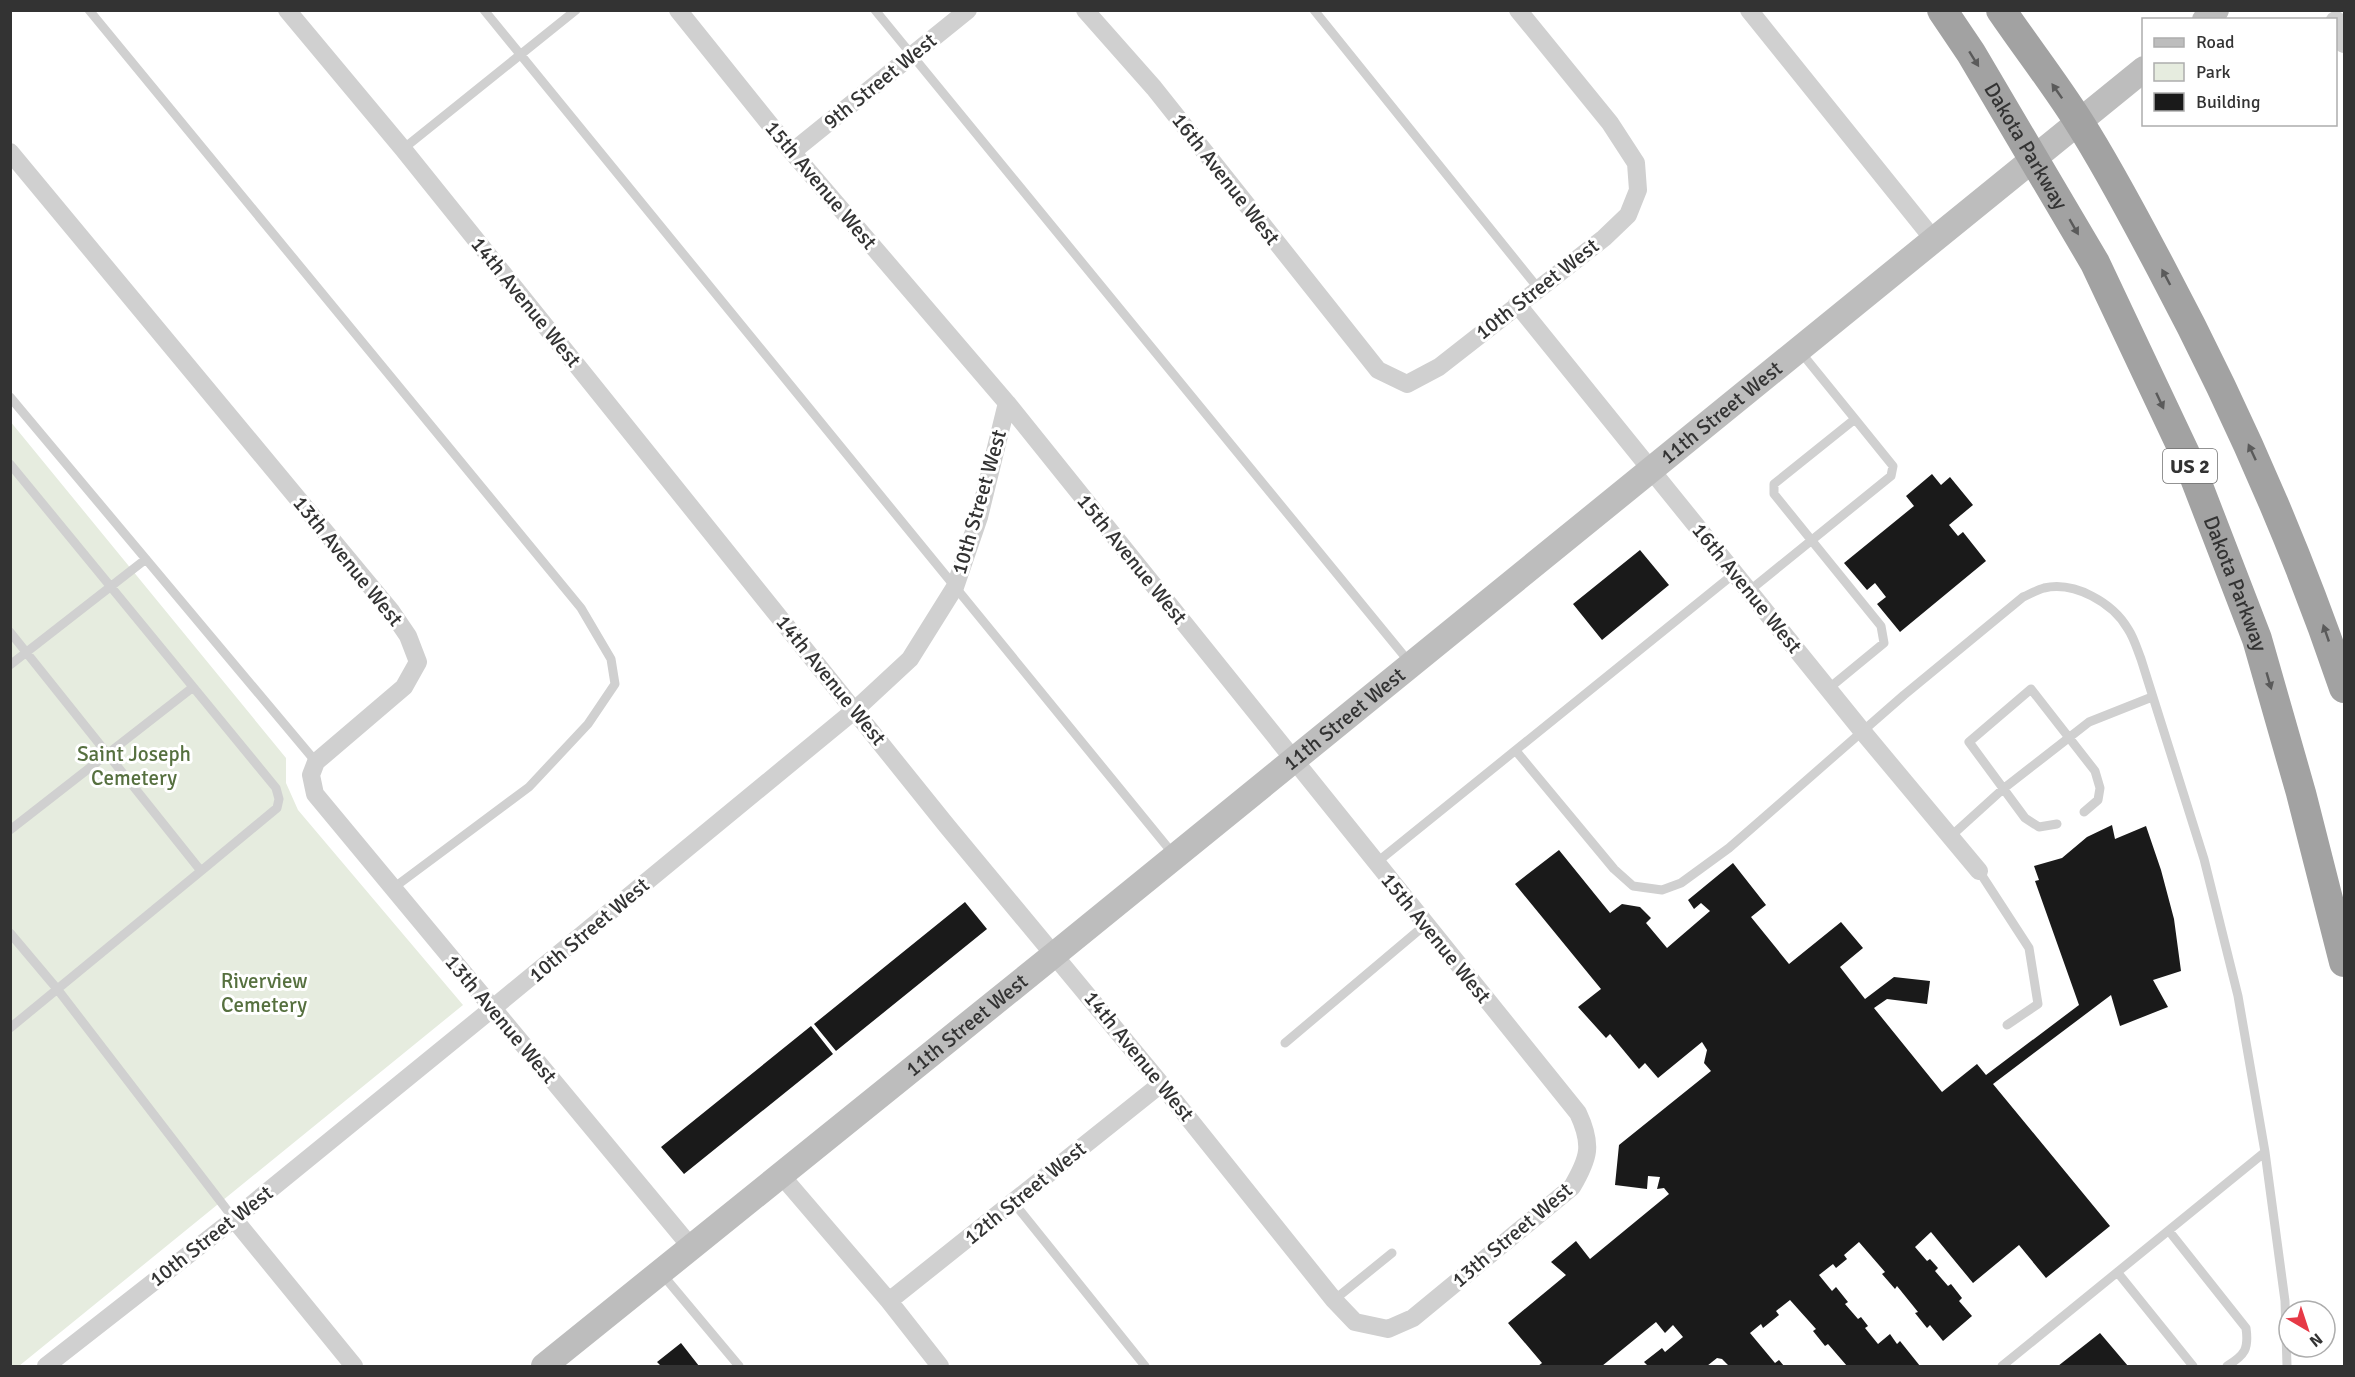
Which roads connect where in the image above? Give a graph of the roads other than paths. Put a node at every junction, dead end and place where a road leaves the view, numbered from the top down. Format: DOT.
graph roads {
  1 [pos="89,10"];
  2 [pos="287,10"];
  3 [pos="484,10"];
  4 [pos="576,10"];
  5 [pos="678,10"];
  6 [pos="876,10"];
  7 [pos="968,10"];
  8 [pos="1086,10"];
  9 [pos="1314,10"];
  10 [pos="1518,10"];
  11 [pos="1749,10"];
  12 [pos="1942,10"];
  13 [pos="2001,10"];
  14 [pos="2337,26"];
  15 [pos="2344,42"];
  16 [pos="520,55"];
  17 [pos="912,55"];
  18 [pos="2142,71"];
  19 [pos="2079,122"];
  20 [pos="403,149"];
  21 [pos="10,152"];
  22 [pos="792,152"];
  23 [pos="2034,158"];
  24 [pos="1934,240"];
  25 [pos="1538,288"];
  26 [pos="1517,304"];
  27 [pos="1799,350"];
  28 [pos="1362,351"];
  29 [pos="10,397"];
  30 [pos="1007,404"];
  31 [pos="1855,419"];
  32 [pos="10,464"];
  33 [pos="1652,469"];
  34 [pos="1811,540"];
  35 [pos="146,559"];
  36 [pos="1735,573"];
  37 [pos="110,587"];
  38 [pos="955,587"];
  39 [pos="1749,591"];
  40 [pos="10,632"];
  41 [pos="27,652"];
  42 [pos="10,665"];
  43 [pos="1412,665"];
  44 [pos="192,688"];
  45 [pos="2344,688"];
  46 [pos="1828,689"];
  47 [pos="2152,697"];
  48 [pos="855,710"];
  49 [pos="1863,732"];
  50 [pos="2070,737"];
  51 [pos="1516,751"];
  52 [pos="109,754"];
  53 [pos="1294,760"];
  54 [pos="316,762"];
  55 [pos="2003,789"];
  56 [pos="2084,812"];
  57 [pos="2057,824"];
  58 [pos="10,830"];
  59 [pos="1950,837"];
  60 [pos="1175,857"];
  61 [pos="1376,863"];
  62 [pos="201,871"];
  63 [pos="1979,871"];
  64 [pos="392,890"];
  65 [pos="1425,925"];
  66 [pos="10,933"];
  67 [pos="1055,954"];
  68 [pos="2344,962"];
  69 [pos="58,990"];
  70 [pos="494,1008"];
  71 [pos="2007,1025"];
  72 [pos="10,1028"];
  73 [pos="1285,1043"];
  74 [pos="1161,1084"];
  75 [pos="1578,1113"];
  76 [pos="2265,1152"];
  77 [pos="781,1175"];
  78 [pos="1014,1203"];
  79 [pos="234,1219"];
  80 [pos="2169,1231"];
  81 [pos="691,1247"];
  82 [pos="1392,1253"];
  83 [pos="661,1272"];
  84 [pos="2118,1273"];
  85 [pos="1334,1300"];
  86 [pos="889,1301"];
  87 [pos="1388,1329"];
  88 [pos="46,1366"];
  89 [pos="354,1366"];
  90 [pos="544,1366"];
  91 [pos="739,1366"];
  92 [pos="940,1366"];
  93 [pos="1144,1366"];
  94 [pos="2002,1366"];
  95 [pos="2193,1366"];
  96 [pos="2227,1366"];
  97 [pos="2288,1366"];
  1 -- 64 [label="lane"];
  2 -- 20 [label="street, 14th Avenue West"];
  3 -- 16 [label="lane"];
  4 -- 16 [label="lane"];
  5 -- 22 [label="street, 15th Avenue West"];
  6 -- 17 [label="lane"];
  7 -- 17 [label="street, 9th Street West"];
  8 -- 28 [label="street, 16th Avenue West"];
  9 -- 25 [label="lane"];
  10 -- 25 [label="street, 10th Street West"];
  11 -- 24 [label="street"];
  12 -- 23 [label="highway, Dakota Parkway / US 2, one-way"];
  19 -- 13 [label="highway, US 2, one-way"];
  14 -- 15 [label="street"];
  16 -- 20 [label="lane"];
  16 -- 38 [label="lane"];
  17 -- 22 [label="street, 9th Street West"];
  17 -- 43 [label="lane"];
  18 -- 19 [label="main road, 11th Street West"];
  19 -- 23 [label="main road, 11th Street West"];
  45 -- 19 [label="highway, US 2, one-way"];
  20 -- 48 [label="street, 14th Avenue West"];
  21 -- 54 [label="street, 13th Avenue West"];
  22 -- 30 [label="street, 15th Avenue West"];
  23 -- 24 [label="main road, 11th Street West"];
  23 -- 68 [label="highway, Dakota Parkway / US 2, one-way"];
  24 -- 27 [label="main road, 11th Street West"];
  25 -- 26 [label="street, 10th Street West"];
  26 -- 28 [label="street, 10th Street West"];
  26 -- 33 [label="street, 16th Avenue West"];
  27 -- 31 [label="lane"];
  27 -- 33 [label="main road, 11th Street West"];
  29 -- 35 [label="lane"];
  30 -- 38 [label="street, 10th Street West"];
  30 -- 53 [label="street, 15th Avenue West"];
  31 -- 34 [label="lane"];
  31 -- 34 [label="lane"];
  32 -- 37 [label="lane"];
  33 -- 36 [label="street, 16th Avenue West"];
  33 -- 43 [label="main road, 11th Street West"];
  34 -- 39 [label="lane"];
  34 -- 46 [label="lane"];
  35 -- 37 [label="lane"];
  35 -- 54 [label="lane"];
  36 -- 39 [label="street, 16th Avenue West"];
  36 -- 51 [label="lane"];
  37 -- 41 [label="lane"];
  37 -- 44 [label="lane"];
  38 -- 48 [label="street, 10th Street West"];
  38 -- 60 [label="lane"];
  39 -- 46 [label="street, 16th Avenue West"];
  40 -- 41 [label="lane"];
  41 -- 42 [label="lane"];
  41 -- 52 [label="lane"];
  43 -- 53 [label="main road, 11th Street West"];
  44 -- 52 [label="lane"];
  44 -- 62 [label="lane"];
  46 -- 49 [label="street, 16th Avenue West"];
  47 -- 49 [label="lane"];
  47 -- 50 [label="lane"];
  47 -- 76 [label="lane"];
  48 -- 67 [label="street, 14th Avenue West"];
  48 -- 70 [label="street, 10th Street West"];
  49 -- 51 [label="lane"];
  49 -- 59 [label="street, 16th Avenue West"];
  50 -- 55 [label="lane"];
  50 -- 55 [label="lane"];
  50 -- 56 [label="lane"];
  51 -- 61 [label="lane"];
  52 -- 58 [label="lane"];
  52 -- 62 [label="lane"];
  53 -- 60 [label="main road, 11th Street West"];
  53 -- 61 [label="street, 15th Avenue West"];
  54 -- 64 [label="street, 13th Avenue West"];
  55 -- 57 [label="lane"];
  55 -- 59 [label="lane"];
  59 -- 63 [label="street, 16th Avenue West"];
  60 -- 67 [label="main road, 11th Street West"];
  61 -- 65 [label="street, 15th Avenue West"];
  62 -- 69 [label="lane"];
  63 -- 71 [label="lane"];
  64 -- 70 [label="street, 13th Avenue West"];
  65 -- 73 [label="lane"];
  65 -- 75 [label="street, 15th Avenue West"];
  66 -- 69 [label="lane"];
  67 -- 74 [label="street, 14th Avenue West"];
  67 -- 77 [label="main road, 11th Street West"];
  69 -- 72 [label="lane"];
  69 -- 79 [label="lane"];
  70 -- 79 [label="street, 10th Street West"];
  70 -- 81 [label="street, 13th Avenue West"];
  74 -- 78 [label="street, 12th Street West"];
  74 -- 85 [label="street, 14th Avenue West"];
  75 -- 87 [label="street, 13th Street West"];
  76 -- 80 [label="lane"];
  76 -- 97 [label="lane"];
  77 -- 81 [label="main road, 11th Street West"];
  77 -- 86 [label="street"];
  78 -- 86 [label="street, 12th Street West"];
  78 -- 93 [label="lane"];
  79 -- 88 [label="street, 10th Street West"];
  79 -- 89 [label="street"];
  80 -- 84 [label="lane"];
  80 -- 96 [label="lane"];
  81 -- 83 [label="main road, 11th Street West"];
  82 -- 85 [label="lane"];
  83 -- 90 [label="main road, 11th Street West"];
  83 -- 91 [label="lane"];
  84 -- 94 [label="lane"];
  84 -- 95 [label="lane"];
  85 -- 87 [label="street, 14th Avenue West"];
  86 -- 92 [label="street"];
}
